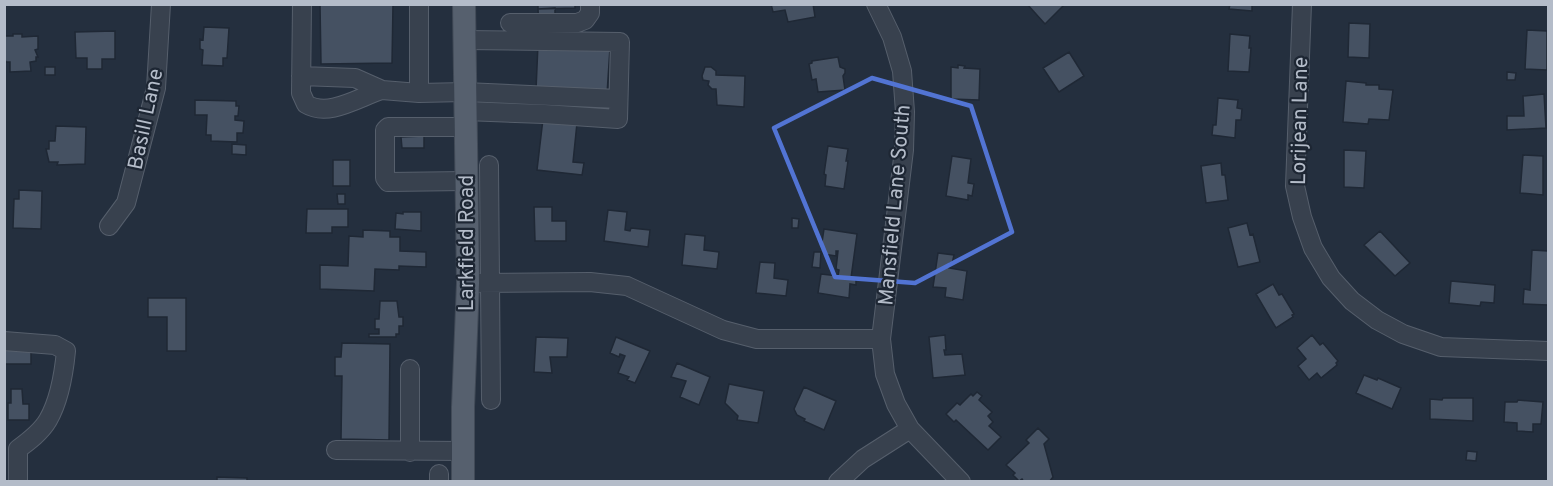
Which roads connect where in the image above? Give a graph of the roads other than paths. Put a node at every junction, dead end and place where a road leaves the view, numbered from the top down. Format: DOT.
graph roads {
  1 [pos="161,4"];
  2 [pos="302,4"];
  3 [pos="419,4"];
  4 [pos="464,4"];
  5 [pos="590,4"];
  6 [pos="876,4"];
  7 [pos="1302,4"];
  8 [pos="510,23"];
  9 [pos="464,40"];
  10 [pos="301,76"];
  11 [pos="382,90"];
  12 [pos="419,93"];
  13 [pos="465,110"];
  14 [pos="489,165"];
  15 [pos="466,180"];
  16 [pos="109,226"];
  17 [pos="479,283"];
  18 [pos="881,339"];
  19 [pos="4,341"];
  20 [pos="1548,351"];
  21 [pos="410,369"];
  22 [pos="491,400"];
  23 [pos="910,429"];
  24 [pos="336,450"];
  25 [pos="463,451"];
  26 [pos="410,452"];
  27 [pos="18,482"];
  28 [pos="463,482"];
  29 [pos="838,482"];
  30 [pos="961,482"];
  1 -- 16 [label="street, Basill Lane"];
  2 -- 10 [label="street"];
  3 -- 12 [label="street"];
  4 -- 9 [label="main road, Larkfield Road"];
  5 -- 8 [label="street"];
  6 -- 18 [label="street, Mansfield Lane South"];
  7 -- 20 [label="street, Lorijean Lane"];
  9 -- 13 [label="main road, Larkfield Road"];
  9 -- 13 [label="street"];
  10 -- 11 [label="street"];
  10 -- 11 [label="street"];
  11 -- 12 [label="street"];
  12 -- 13 [label="street"];
  13 -- 15 [label="main road, Larkfield Road"];
  13 -- 15 [label="street"];
  14 -- 17 [label="street"];
  15 -- 17 [label="main road, Larkfield Road"];
  17 -- 18 [label="street"];
  17 -- 22 [label="street"];
  17 -- 25 [label="main road, Larkfield Road"];
  18 -- 23 [label="street, Mansfield Lane South"];
  19 -- 27 [label="street"];
  21 -- 26 [label="street"];
  23 -- 29 [label="street"];
  23 -- 30 [label="street, Mansfield Lane South"];
  24 -- 26 [label="street"];
  25 -- 26 [label="street"];
  25 -- 28 [label="main road, Larkfield Road"];
}
